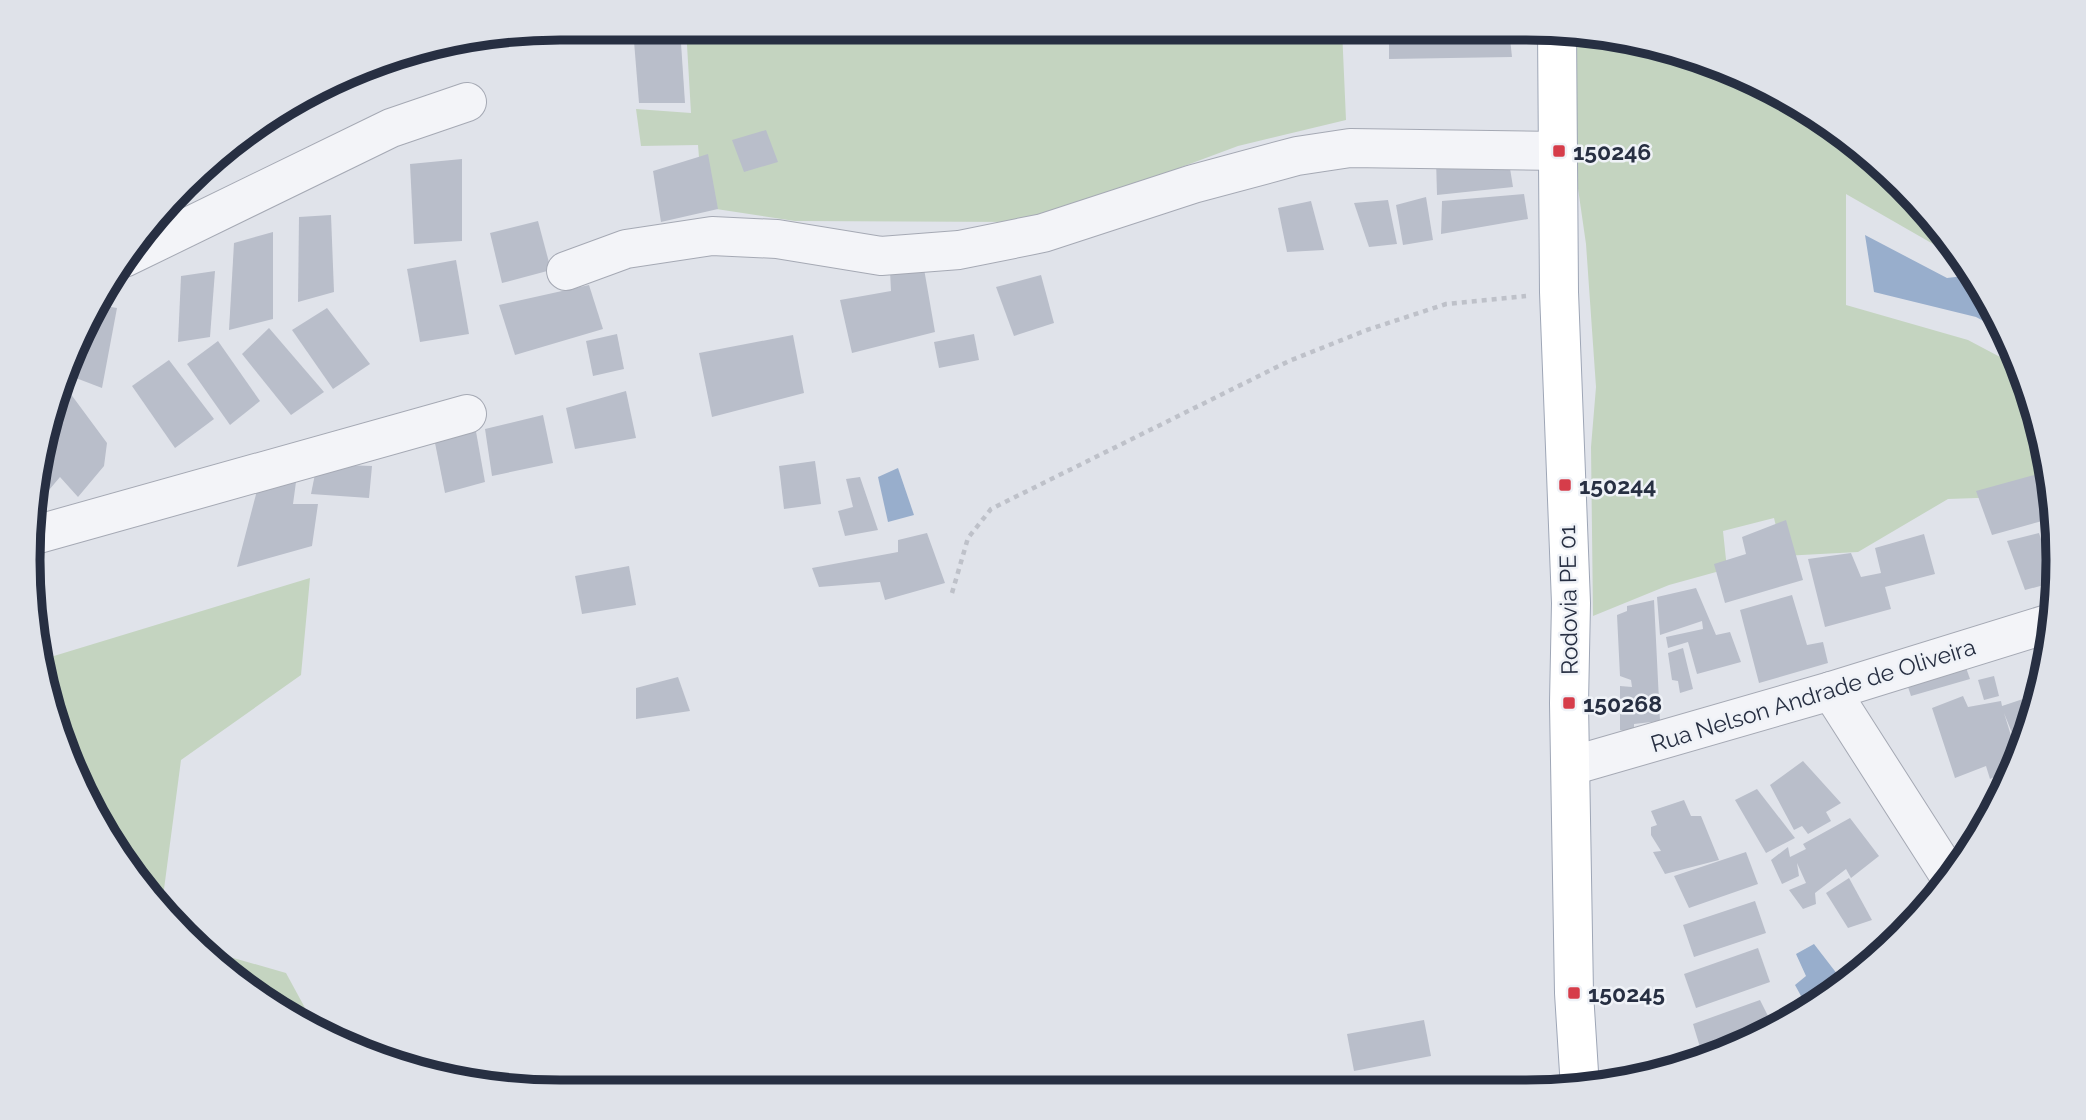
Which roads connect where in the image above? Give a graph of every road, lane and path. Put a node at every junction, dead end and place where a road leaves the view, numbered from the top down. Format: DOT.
graph roads {
  1 [pos="1557,41"];
  2 [pos="467,102"];
  3 [pos="1559,151"];
  4 [pos="145,248"];
  5 [pos="566,271"];
  6 [pos="1559,292"];
  7 [pos="467,414"];
  8 [pos="41,533"];
  9 [pos="952,593"];
  10 [pos="2041,626"];
  11 [pos="1830,691"];
  12 [pos="1571,766"];
  13 [pos="1944,868"];
  14 [pos="1579,1077"];
  1 -- 3 [label="main road, Rodovia PE 01"];
  2 -- 4 [label="street"];
  3 -- 5 [label="street"];
  3 -- 6 [label="main road, Rodovia PE 01"];
  6 -- 9 [label="path"];
  6 -- 12 [label="main road, Rodovia PE 01"];
  7 -- 8 [label="street"];
  10 -- 11 [label="street, Rua Nelson Andrade de Oliveira"];
  11 -- 12 [label="street, Rua Nelson Andrade de Oliveira"];
  11 -- 13 [label="street"];
  12 -- 14 [label="main road, Rodovia PE 01"];
}
